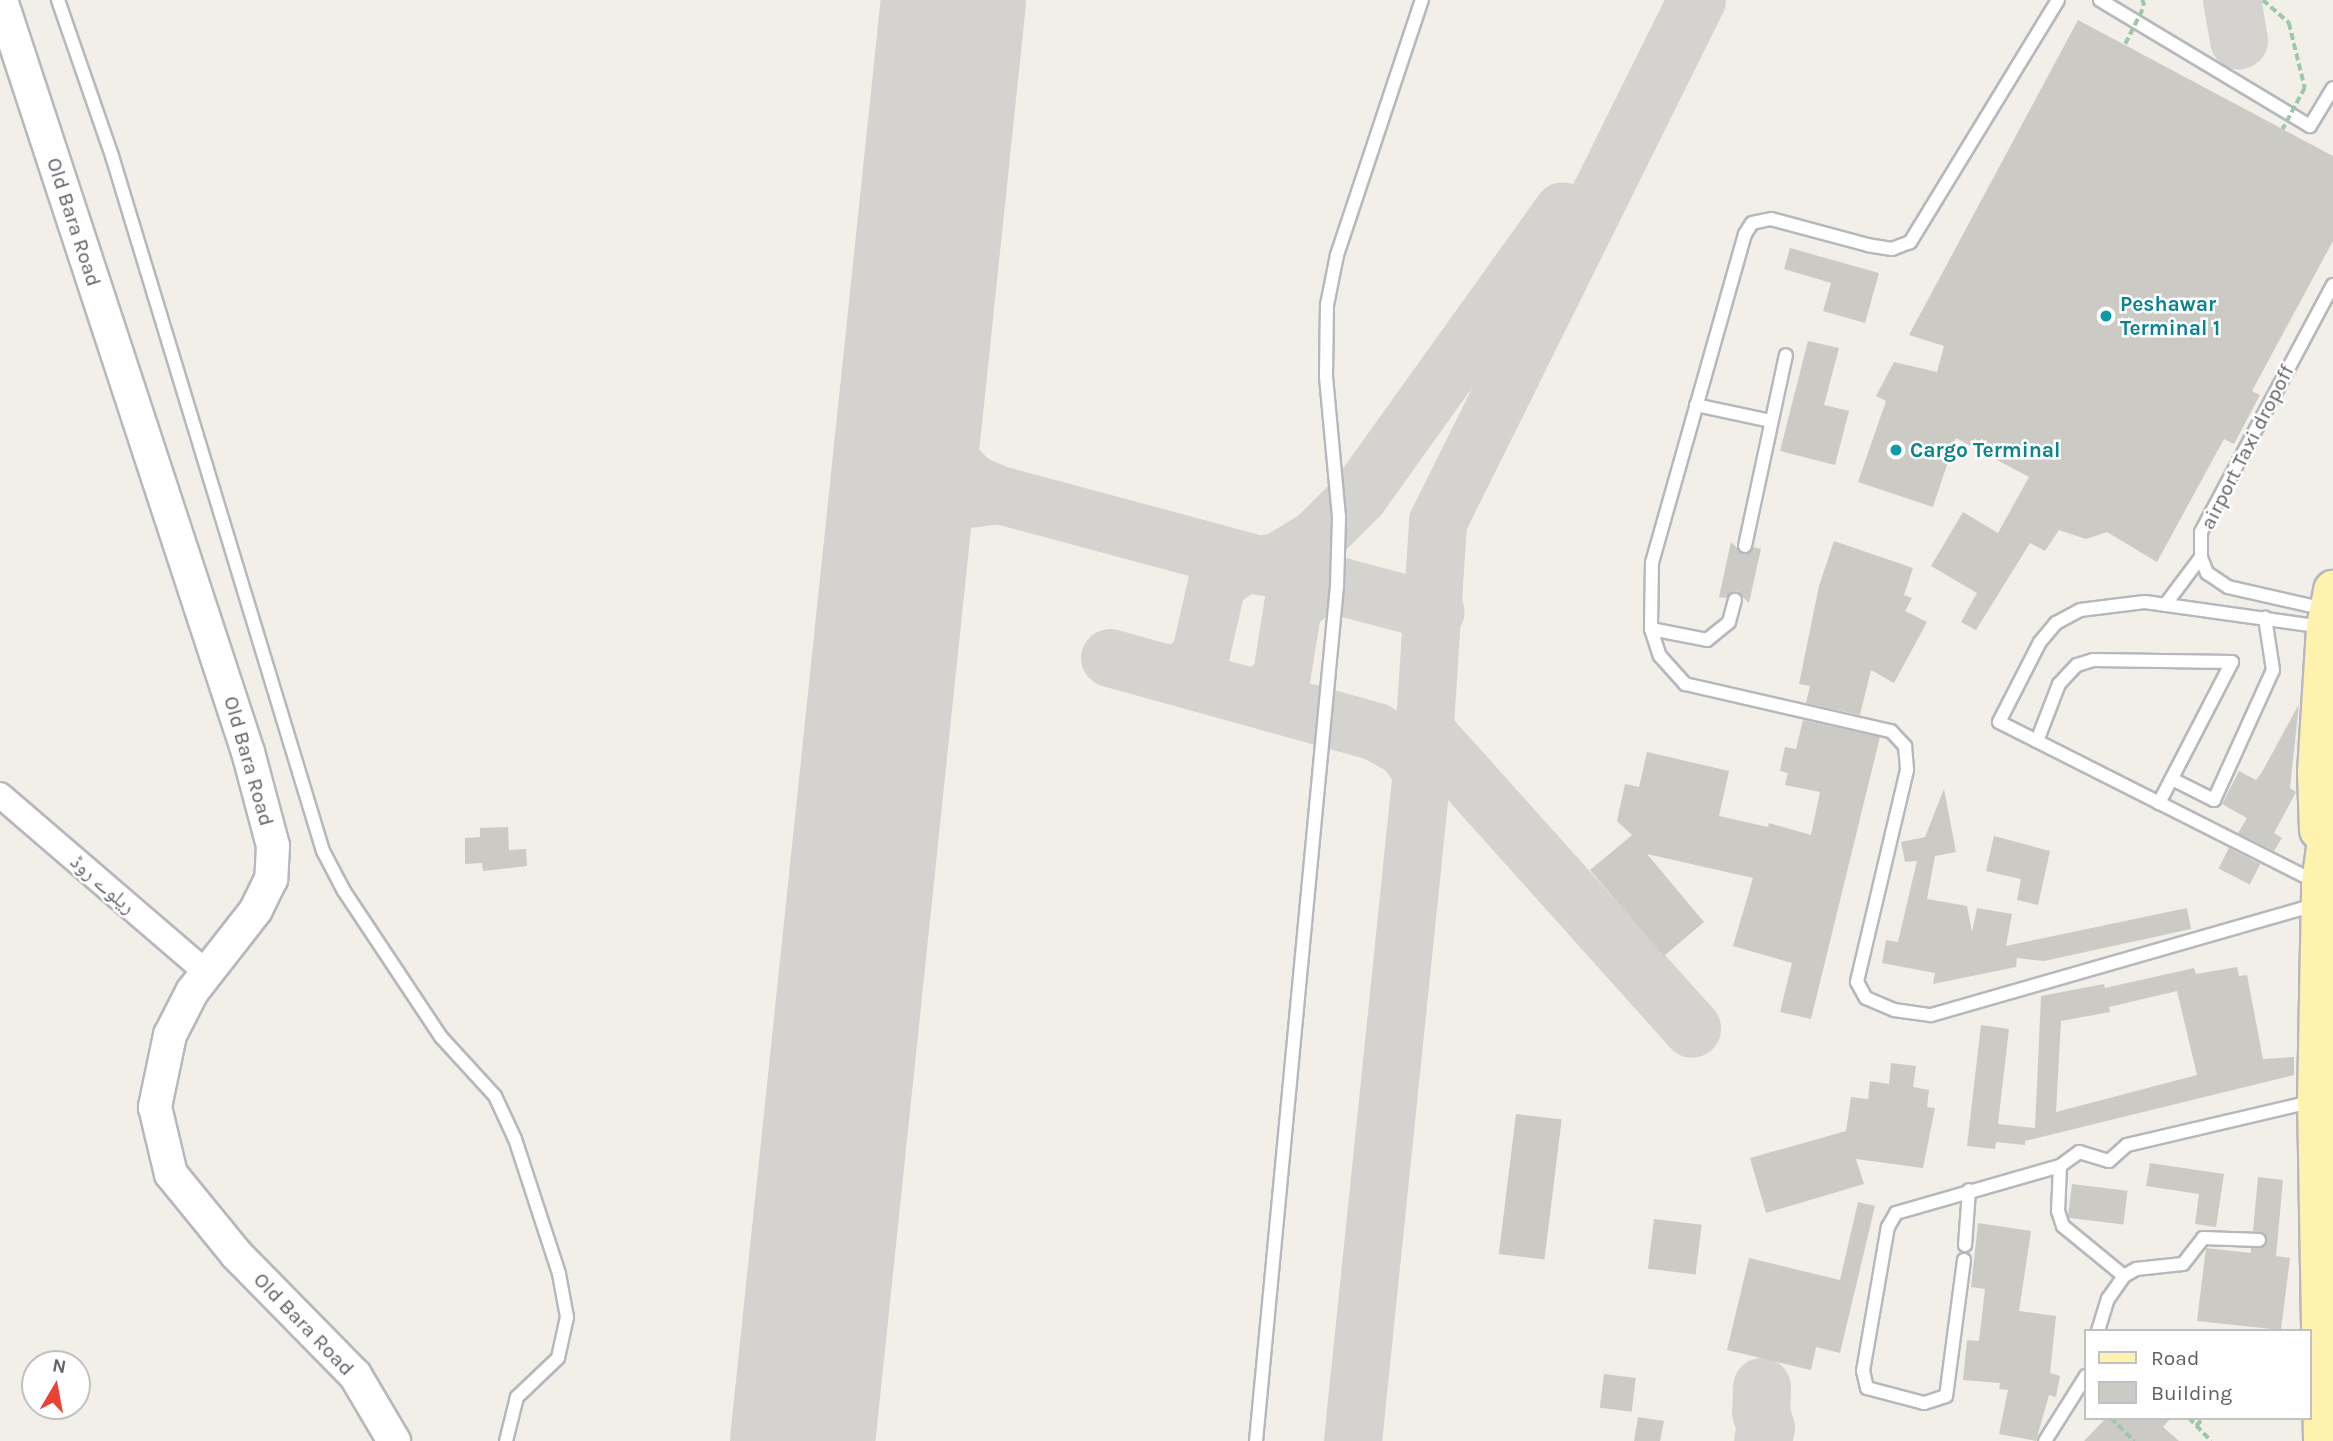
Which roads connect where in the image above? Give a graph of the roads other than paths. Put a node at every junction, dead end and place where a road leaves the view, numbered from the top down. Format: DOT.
graph roads {
  1 [pos="1,0"];
  2 [pos="58,0"];
  3 [pos="1422,0"];
  4 [pos="2058,0"];
  5 [pos="2101,0"];
  6 [pos="2333,88"];
  7 [pos="2333,285"];
  8 [pos="1786,355"];
  9 [pos="1696,405"];
  10 [pos="1771,421"];
  11 [pos="1745,545"];
  12 [pos="2201,557"];
  13 [pos="1735,600"];
  14 [pos="2165,605"];
  15 [pos="2329,609"];
  16 [pos="2265,618"];
  17 [pos="1651,629"];
  18 [pos="2036,741"];
  19 [pos="2172,779"];
  20 [pos="0,795"];
  21 [pos="2333,798"];
  22 [pos="2159,803"];
  23 [pos="2321,894"];
  24 [pos="207,973"];
  25 [pos="2317,1101"];
  26 [pos="2060,1166"];
  27 [pos="1969,1190"];
  28 [pos="2259,1240"];
  29 [pos="1965,1245"];
  30 [pos="1964,1260"];
  31 [pos="2124,1276"];
  32 [pos="2098,1329"];
  33 [pos="2084,1379"];
  34 [pos="394,1441"];
  35 [pos="506,1441"];
  36 [pos="1256,1441"];
  37 [pos="2045,1441"];
  38 [pos="2323,1441"];
  1 -- 24 [label="street, Old Bara Road"];
  2 -- 35 [label="lane"];
  3 -- 36 [label="lane"];
  4 -- 9 [label="lane"];
  5 -- 6 [label="lane"];
  7 -- 12 [label="lane, airport Taxi dropoff"];
  8 -- 10 [label="lane"];
  9 -- 10 [label="lane"];
  9 -- 17 [label="lane"];
  10 -- 11 [label="lane"];
  12 -- 14 [label="lane"];
  12 -- 15 [label="lane, airport Taxi dropoff"];
  13 -- 17 [label="lane"];
  14 -- 16 [label="lane"];
  14 -- 18 [label="lane"];
  15 -- 16 [label="lane"];
  15 -- 23 [label="main road"];
  16 -- 19 [label="lane"];
  17 -- 23 [label="lane"];
  18 -- 19 [label="lane"];
  18 -- 22 [label="lane"];
  19 -- 22 [label="lane"];
  20 -- 24 [label="street, ریلوے روڈ"];
  21 -- 23 [label="main road"];
  22 -- 23 [label="lane"];
  23 -- 25 [label="main road"];
  24 -- 34 [label="street, Old Bara Road"];
  25 -- 26 [label="lane"];
  25 -- 38 [label="main road"];
  26 -- 27 [label="lane"];
  26 -- 31 [label="lane"];
  27 -- 29 [label="lane"];
  27 -- 30 [label="lane"];
  28 -- 31 [label="lane"];
  31 -- 32 [label="lane"];
  33 -- 37 [label="lane"];
}
